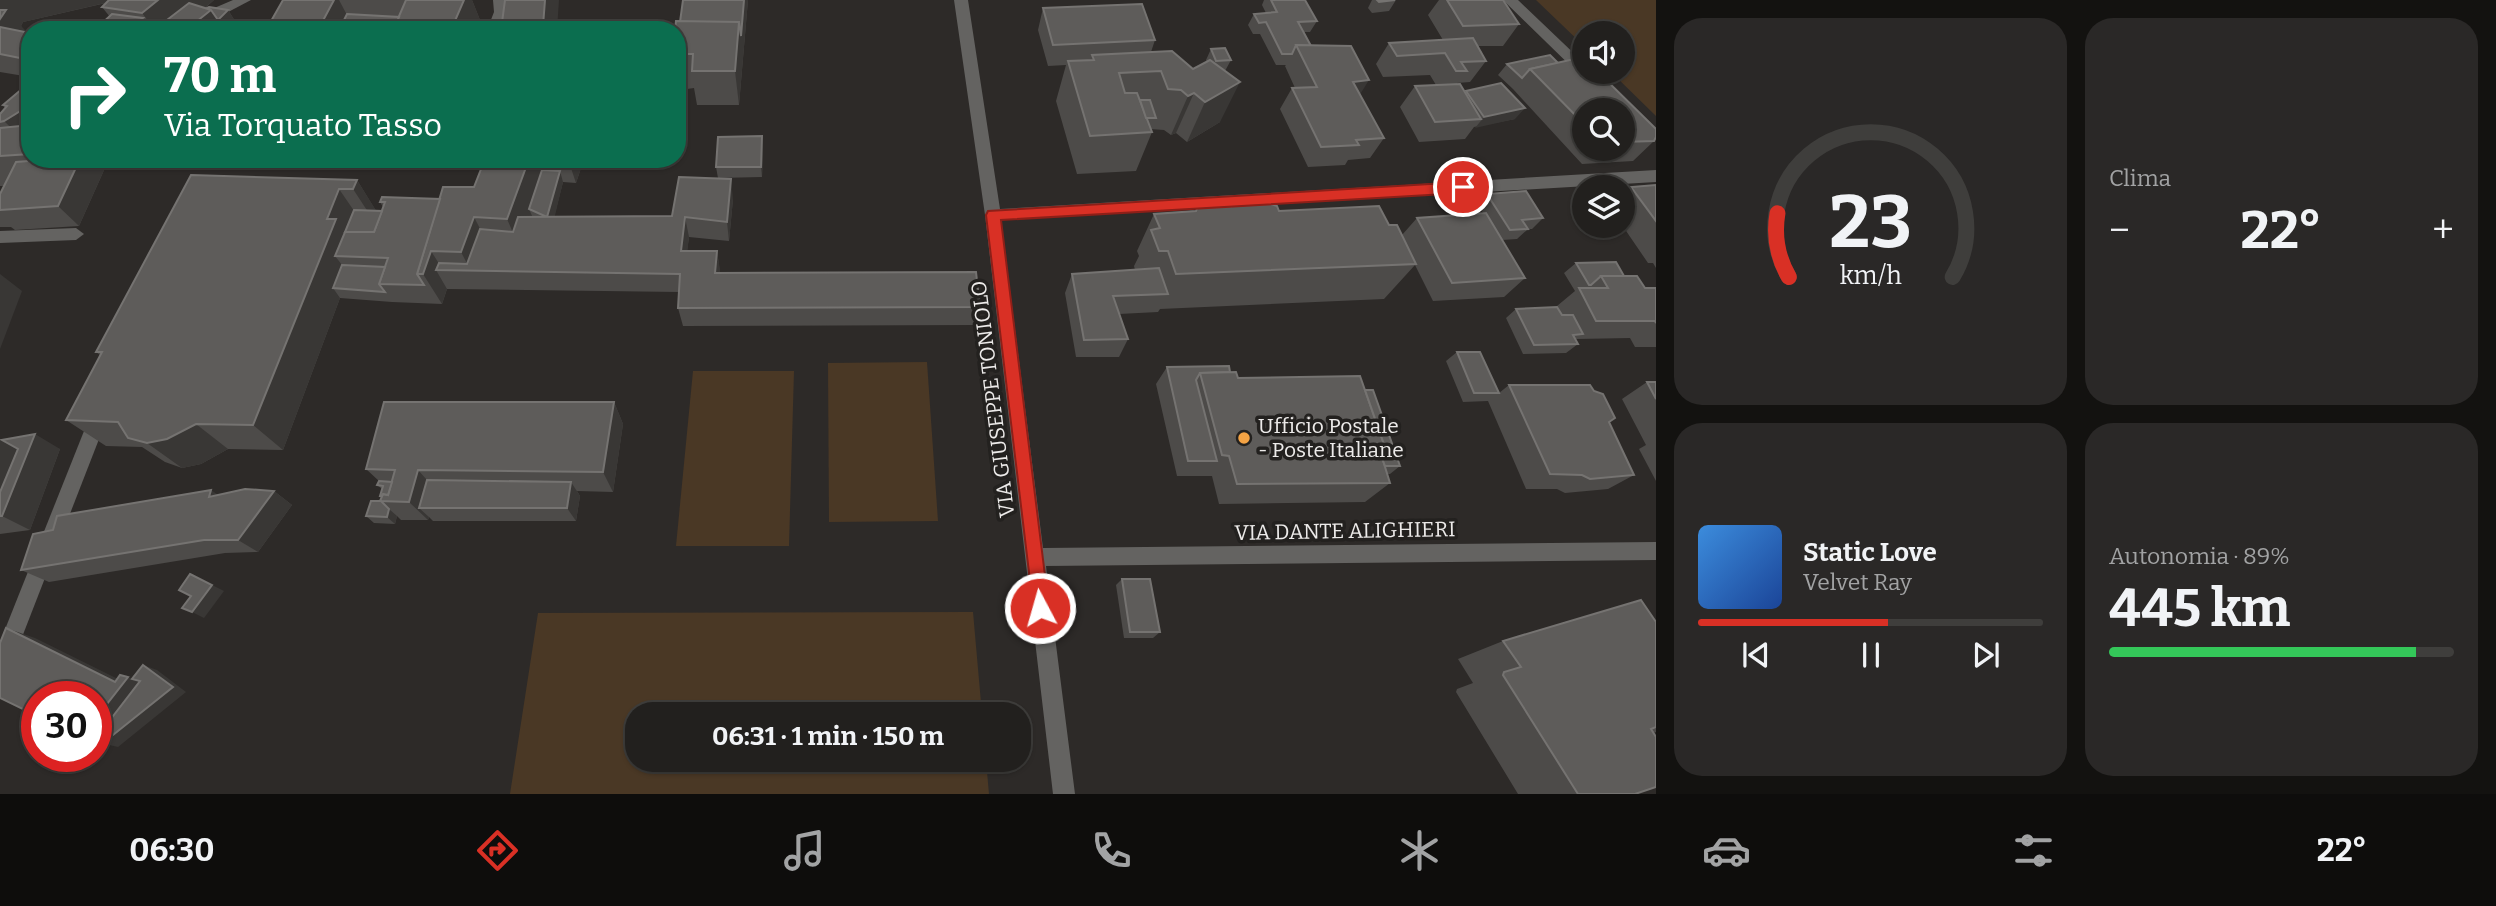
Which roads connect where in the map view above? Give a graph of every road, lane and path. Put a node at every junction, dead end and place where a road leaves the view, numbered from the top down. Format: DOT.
graph roads {
  1 [pos="244,0"];
  2 [pos="500,0"];
  3 [pos="961,0"];
  4 [pos="1510,0"];
  5 [pos="196,21"];
  6 [pos="498,21"];
  7 [pos="1602,89"];
  8 [pos="1656,176"];
  9 [pos="993,215"];
  10 [pos="76,234"];
  11 [pos="0,237"];
  12 [pos="100,413"];
  13 [pos="1656,551"];
  14 [pos="1035,557"];
  15 [pos="0,668"];
  16 [pos="1064,794"];
  1 -- 5 [label="street"];
  2 -- 6 [label="street"];
  3 -- 9 [label="street, VIA GIUSEPPE TONIOLO"];
  4 -- 7 [label="street"];
  8 -- 9 [label="street"];
  9 -- 14 [label="street, VIA GIUSEPPE TONIOLO"];
  10 -- 11 [label="street"];
  12 -- 15 [label="street"];
  13 -- 14 [label="street, VIA DANTE ALIGHIERI"];
  14 -- 16 [label="street, VIA GIUSEPPE TONIOLO"];
}
